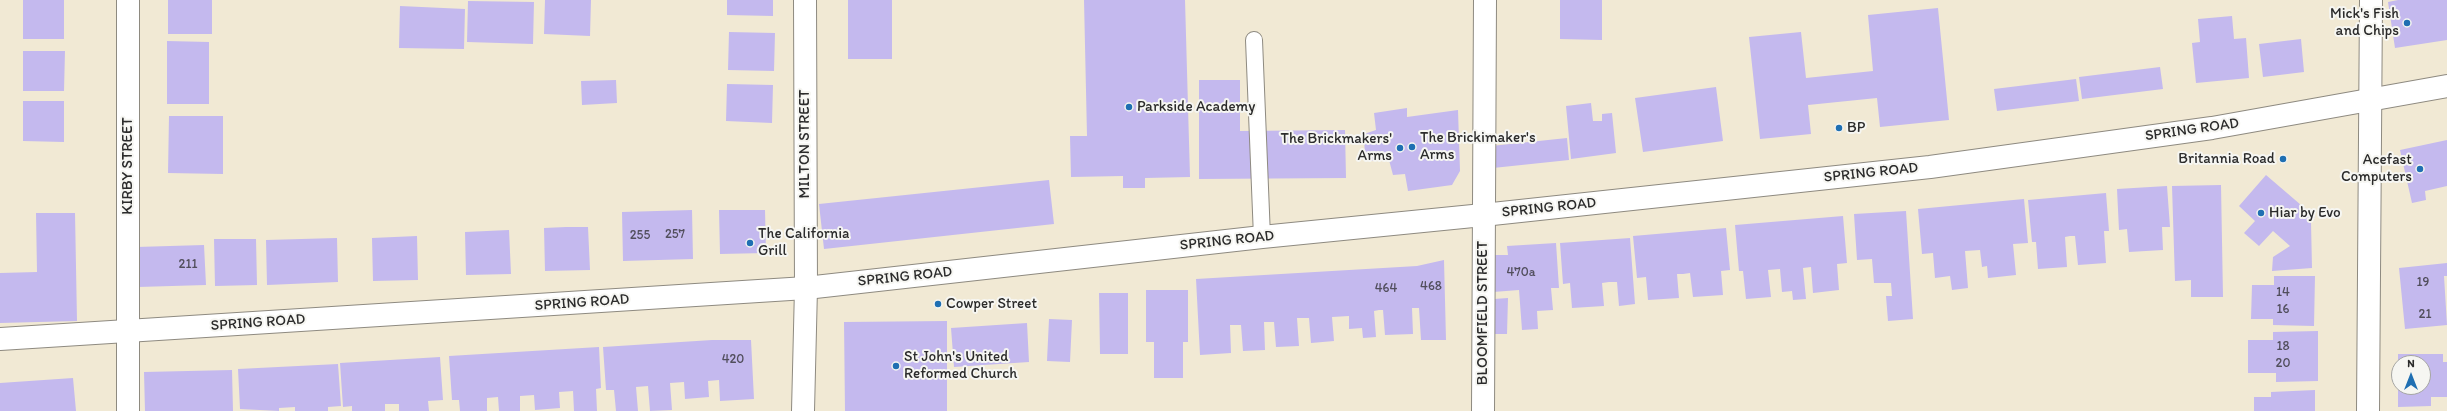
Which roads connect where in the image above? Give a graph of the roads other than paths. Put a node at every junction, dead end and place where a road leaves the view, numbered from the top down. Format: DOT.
graph roads {
  1 [pos="128,0"];
  2 [pos="805,0"];
  3 [pos="1485,0"];
  4 [pos="2371,0"];
  5 [pos="1254,40"];
  6 [pos="2447,86"];
  7 [pos="2371,100"];
  8 [pos="1483,216"];
  9 [pos="1262,237"];
  10 [pos="806,288"];
  11 [pos="127,332"];
  12 [pos="0,339"];
  13 [pos="128,411"];
  14 [pos="803,411"];
  15 [pos="1483,411"];
  16 [pos="2368,411"];
  1 -- 11 [label="street, KIRBY STREET"];
  2 -- 10 [label="street, MILTON STREET"];
  3 -- 8 [label="street, BLOOMFIELD STREET"];
  4 -- 7 [label="street"];
  5 -- 9 [label="lane"];
  6 -- 7 [label="street, SPRING ROAD"];
  7 -- 8 [label="street, SPRING ROAD"];
  7 -- 16 [label="street"];
  8 -- 9 [label="street, SPRING ROAD"];
  8 -- 15 [label="street, BLOOMFIELD STREET"];
  9 -- 10 [label="street, SPRING ROAD"];
  10 -- 11 [label="street, SPRING ROAD"];
  10 -- 14 [label="street"];
  11 -- 12 [label="street, SPRING ROAD"];
  11 -- 13 [label="street, KIRBY STREET"];
}
